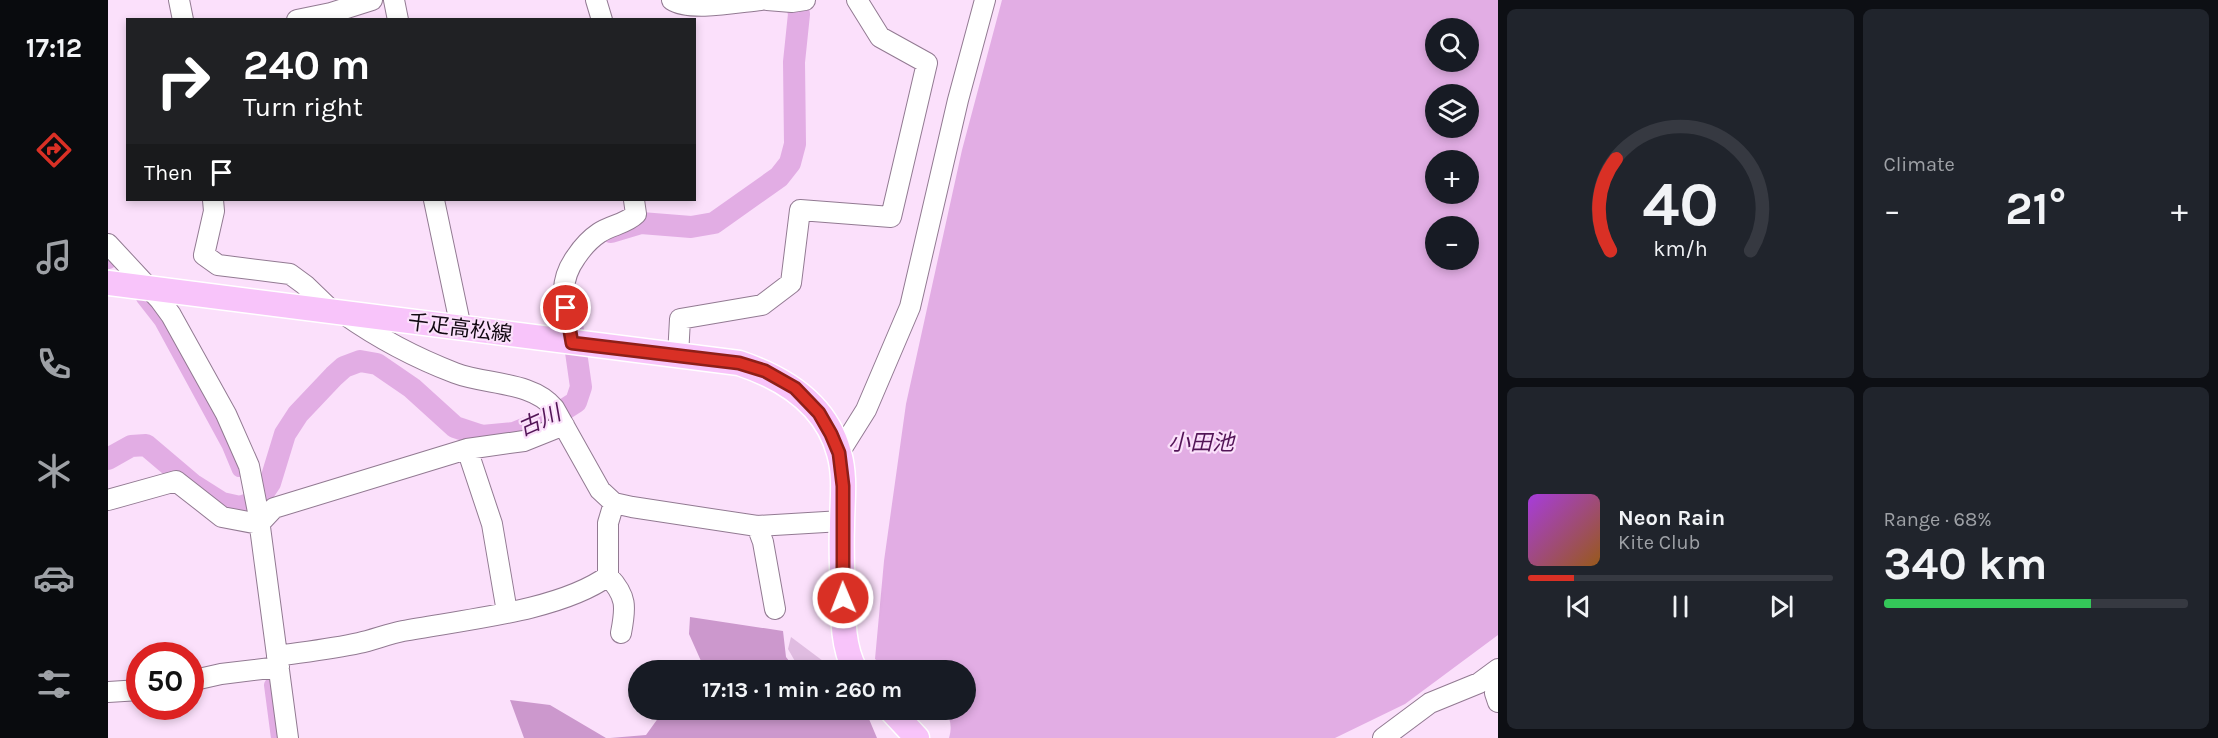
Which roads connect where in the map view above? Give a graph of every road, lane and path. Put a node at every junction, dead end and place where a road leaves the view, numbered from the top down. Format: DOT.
graph roads {
  1 [pos="179,0"];
  2 [pos="372,0"];
  3 [pos="394,0"];
  4 [pos="596,0"];
  5 [pos="672,0"];
  6 [pos="761,0"];
  7 [pos="767,0"];
  8 [pos="857,0"];
  9 [pos="985,0"];
  10 [pos="799,1"];
  11 [pos="183,18"];
  12 [pos="307,18"];
  13 [pos="398,18"];
  14 [pos="601,18"];
  15 [pos="213,201"];
  16 [pos="434,201"];
  17 [pos="634,201"];
  18 [pos="108,244"];
  19 [pos="108,283"];
  20 [pos="149,288"];
  21 [pos="339,314"];
  22 [pos="461,328"];
  23 [pos="578,344"];
  24 [pos="678,356"];
  25 [pos="560,418"];
  26 [pos="466,449"];
  27 [pos="839,453"];
  28 [pos="108,500"];
  29 [pos="614,503"];
  30 [pos="259,518"];
  31 [pos="842,520"];
  32 [pos="757,526"];
  33 [pos="608,576"];
  34 [pos="775,609"];
  35 [pos="507,612"];
  36 [pos="621,633"];
  37 [pos="851,660"];
  38 [pos="278,661"];
  39 [pos="1498,669"];
  40 [pos="204,678"];
  41 [pos="126,691"];
  42 [pos="1498,691"];
  43 [pos="108,692"];
  44 [pos="1498,702"];
  45 [pos="900,720"];
  46 [pos="288,738"];
  47 [pos="917,738"];
  48 [pos="1383,738"];
  1 -- 11 [label="street"];
  2 -- 12 [label="street"];
  3 -- 13 [label="street"];
  4 -- 14 [label="street"];
  5 -- 6 [label="street"];
  7 -- 10 [label="street"];
  8 -- 24 [label="street"];
  9 -- 27 [label="street"];
  15 -- 21 [label="street"];
  16 -- 22 [label="street"];
  17 -- 23 [label="street"];
  18 -- 20 [label="street"];
  19 -- 20 [label="main road, 千疋高松線"];
  20 -- 21 [label="main road, 千疋高松線"];
  20 -- 30 [label="street"];
  21 -- 22 [label="main road, 千疋高松線"];
  21 -- 25 [label="street"];
  22 -- 23 [label="main road, 千疋高松線"];
  23 -- 24 [label="main road, 千疋高松線"];
  24 -- 27 [label="main road, 千疋高松線"];
  25 -- 26 [label="street"];
  25 -- 29 [label="street"];
  26 -- 30 [label="street"];
  26 -- 35 [label="street"];
  27 -- 31 [label="main road, 千疋高松線"];
  28 -- 30 [label="street"];
  29 -- 32 [label="street"];
  29 -- 33 [label="street"];
  30 -- 38 [label="street"];
  31 -- 32 [label="street"];
  31 -- 37 [label="main road, 千疋高松線"];
  32 -- 34 [label="street"];
  33 -- 35 [label="street"];
  33 -- 36 [label="street"];
  35 -- 38 [label="street"];
  38 -- 40 [label="street"];
  38 -- 46 [label="street"];
  39 -- 48 [label="street"];
  41 -- 43 [label="street"];
  42 -- 44 [label="street"];
  45 -- 47 [label="main road"];
}
